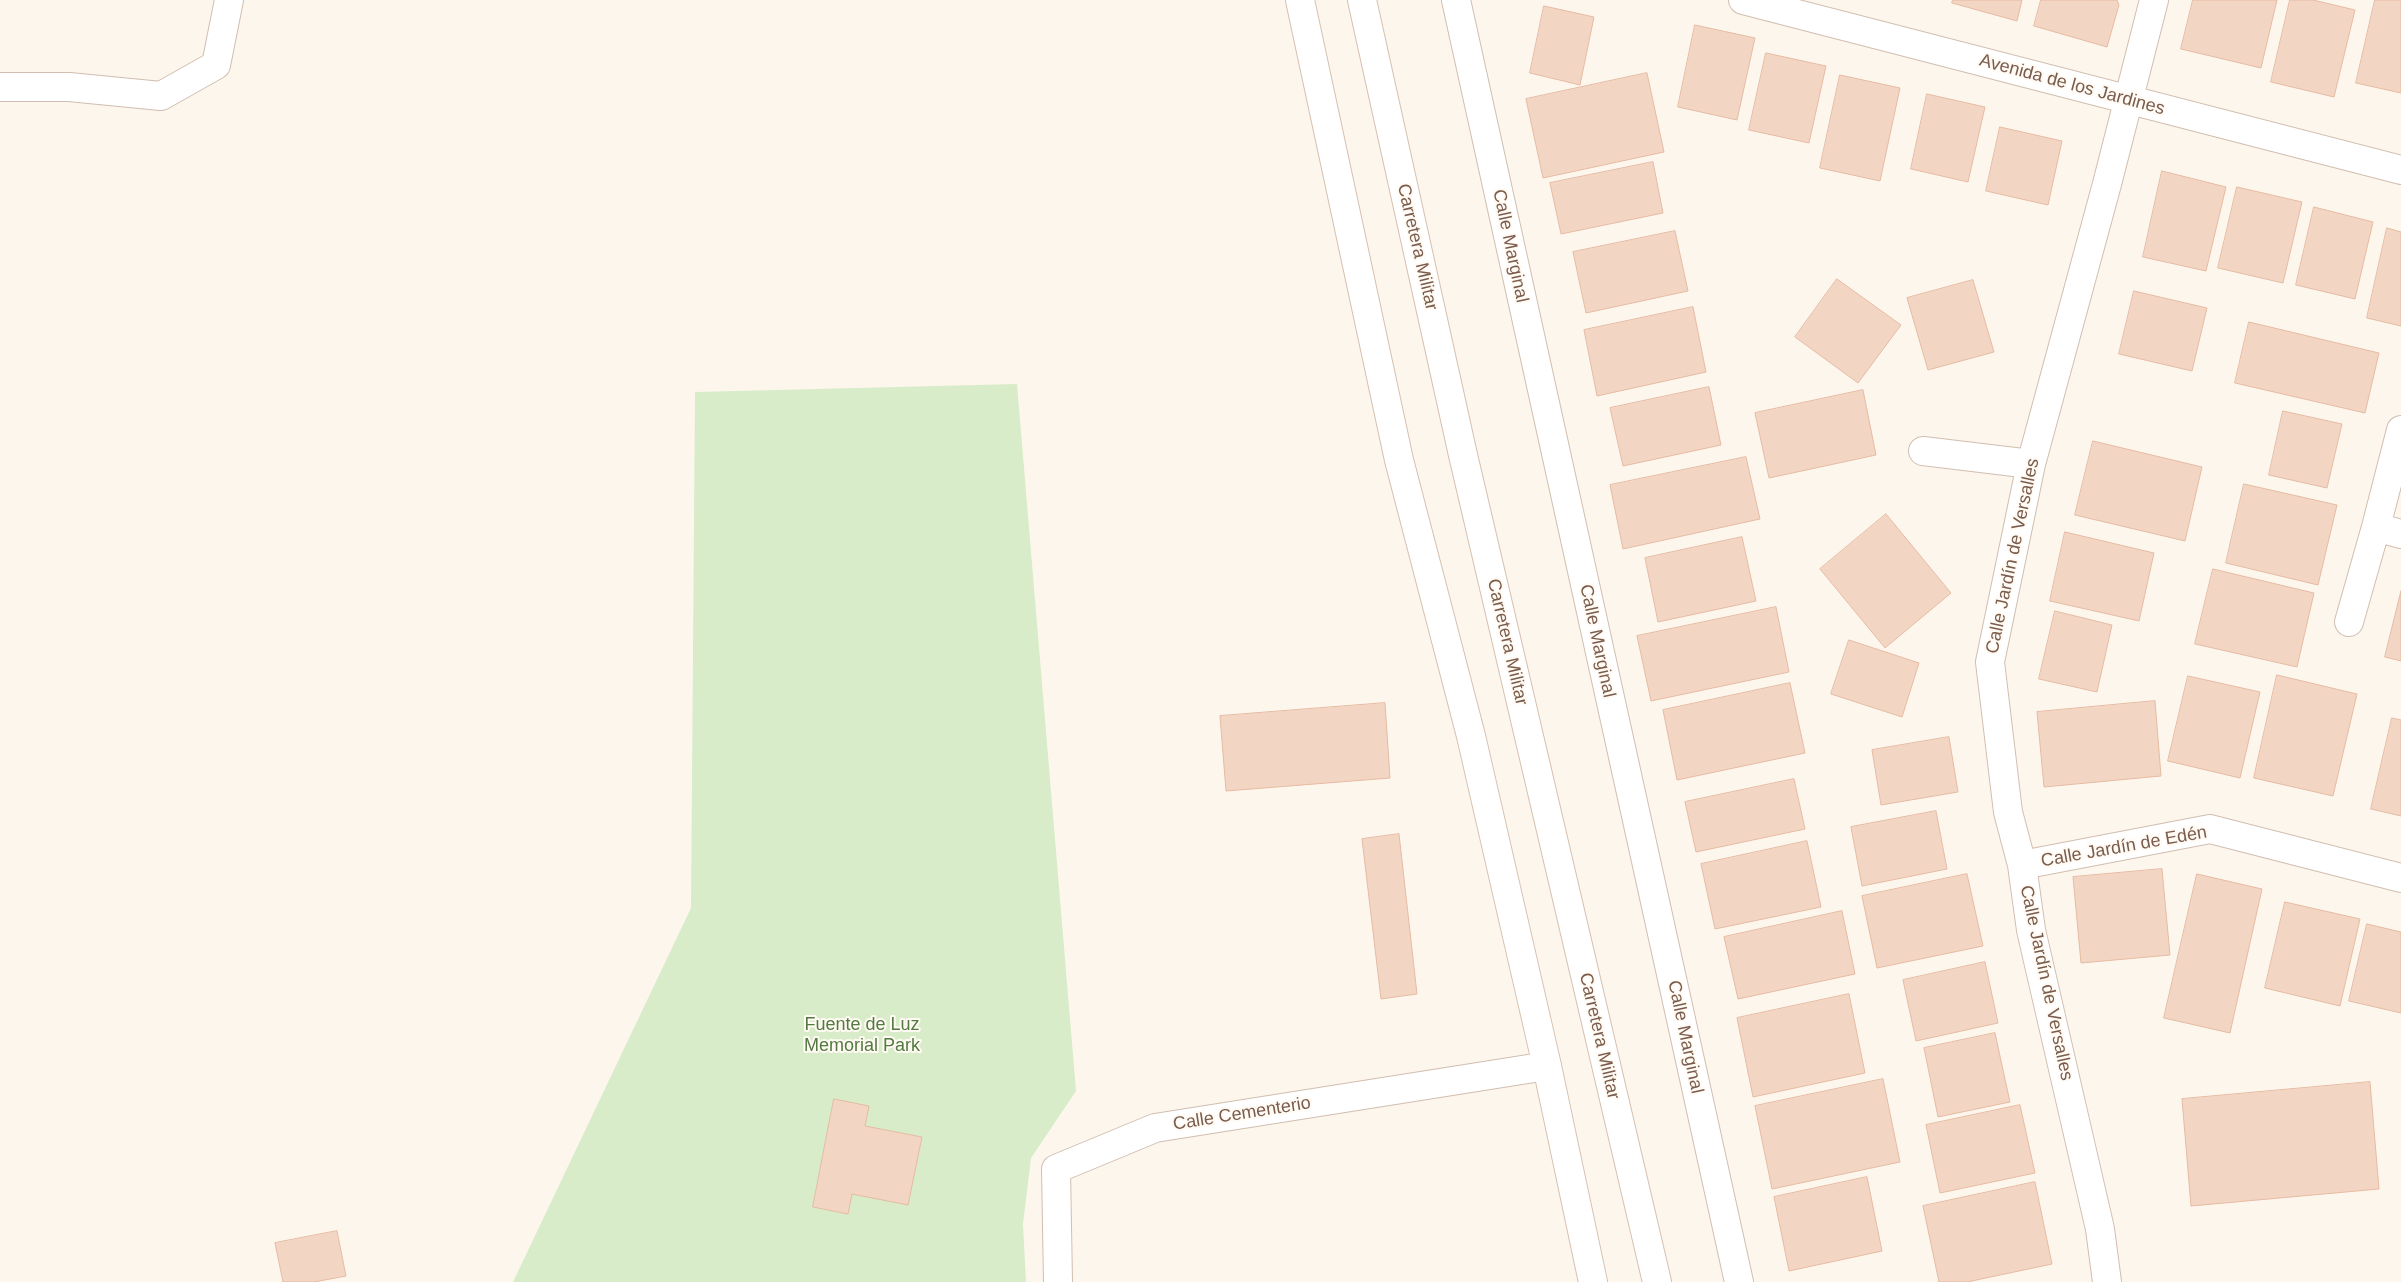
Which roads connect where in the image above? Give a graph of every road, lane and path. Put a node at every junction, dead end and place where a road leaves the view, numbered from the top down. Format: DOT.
graph roads {
  1 [pos="229,0"];
  2 [pos="1300,0"];
  3 [pos="1362,0"];
  4 [pos="1456,0"];
  5 [pos="1743,0"];
  6 [pos="2154,0"];
  7 [pos="0,87"];
  8 [pos="2128,100"];
  9 [pos="2401,170"];
  10 [pos="2401,430"];
  11 [pos="1923,451"];
  12 [pos="2032,464"];
  13 [pos="2389,530"];
  14 [pos="2348,622"];
  15 [pos="2022,865"];
  16 [pos="2401,878"];
  17 [pos="1547,1066"];
  18 [pos="1058,1282"];
  19 [pos="1593,1282"];
  20 [pos="1657,1282"];
  21 [pos="1739,1282"];
  22 [pos="2107,1282"];
  1 -- 7 [label="street"];
  2 -- 17 [label="street"];
  3 -- 20 [label="street, Carretera Militar"];
  4 -- 21 [label="street, Calle Marginal"];
  5 -- 8 [label="street, Avenida de los Jardines"];
  6 -- 8 [label="street, Calle Jardín de Versalles"];
  8 -- 9 [label="street, Avenida de los Jardines"];
  8 -- 12 [label="street, Calle Jardín de Versalles"];
  10 -- 13 [label="street"];
  11 -- 12 [label="street"];
  12 -- 15 [label="street, Calle Jardín de Versalles"];
  13 -- 14 [label="street"];
  15 -- 16 [label="street, Calle Jardín de Edén"];
  15 -- 22 [label="street, Calle Jardín de Versalles"];
  17 -- 18 [label="street, Calle Cementerio"];
  17 -- 19 [label="street"];
}
